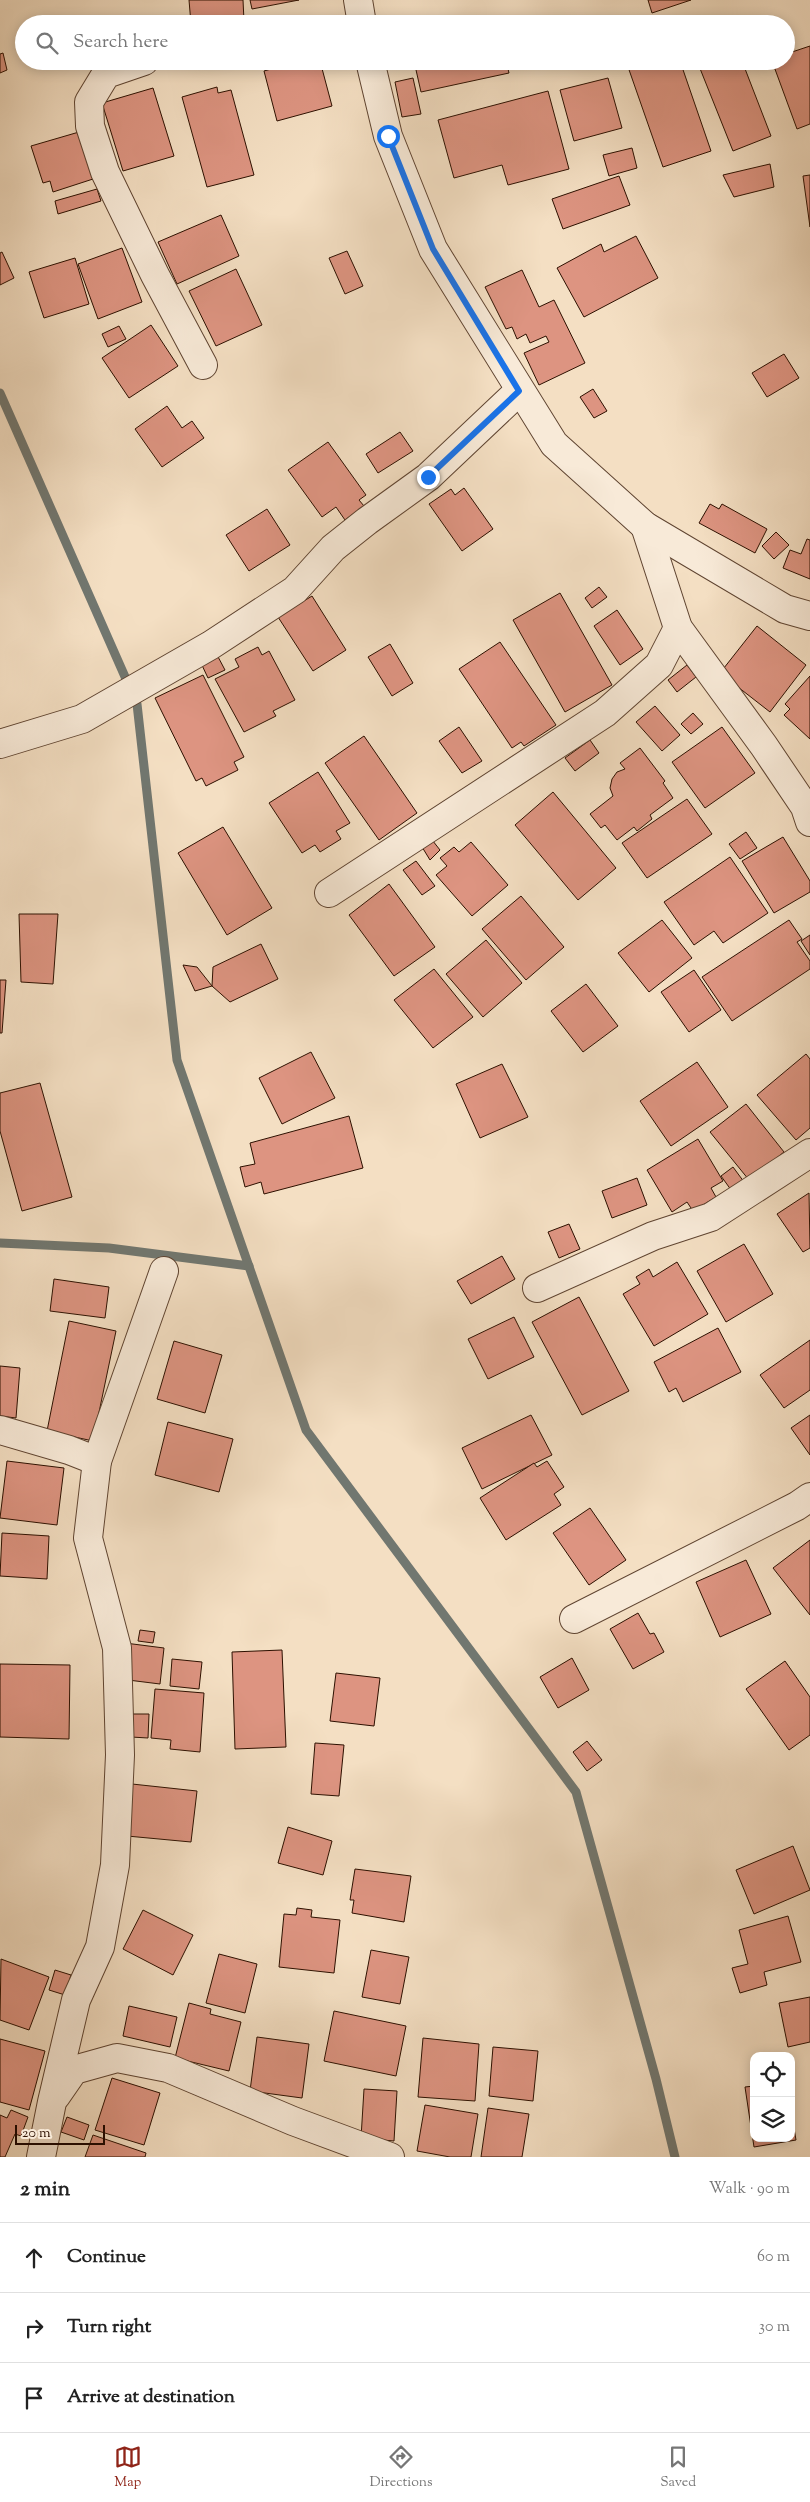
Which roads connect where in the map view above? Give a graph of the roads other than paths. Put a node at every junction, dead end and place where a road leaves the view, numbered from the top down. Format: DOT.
graph roads {
  1 [pos="358,0"];
  2 [pos="360,15"];
  3 [pos="118,70"];
  4 [pos="372,70"];
  5 [pos="202,365"];
  6 [pos="519,391"];
  7 [pos="645,526"];
  8 [pos="810,616"];
  9 [pos="678,628"];
  10 [pos="0,744"];
  11 [pos="810,822"];
  12 [pos="329,893"];
  13 [pos="810,1152"];
  14 [pos="164,1271"];
  15 [pos="537,1288"];
  16 [pos="0,1430"];
  17 [pos="97,1461"];
  18 [pos="810,1497"];
  19 [pos="574,1619"];
  20 [pos="52,2102"];
  21 [pos="42,2157"];
  22 [pos="390,2157"];
  1 -- 2 [label="street"];
  3 -- 5 [label="street"];
  4 -- 6 [label="street"];
  6 -- 7 [label="street"];
  6 -- 10 [label="street"];
  7 -- 8 [label="street"];
  7 -- 9 [label="street"];
  9 -- 11 [label="street"];
  9 -- 12 [label="street"];
  13 -- 15 [label="street"];
  14 -- 17 [label="street"];
  16 -- 17 [label="street"];
  17 -- 20 [label="street"];
  18 -- 19 [label="street"];
  20 -- 21 [label="street"];
  20 -- 22 [label="street"];
}
